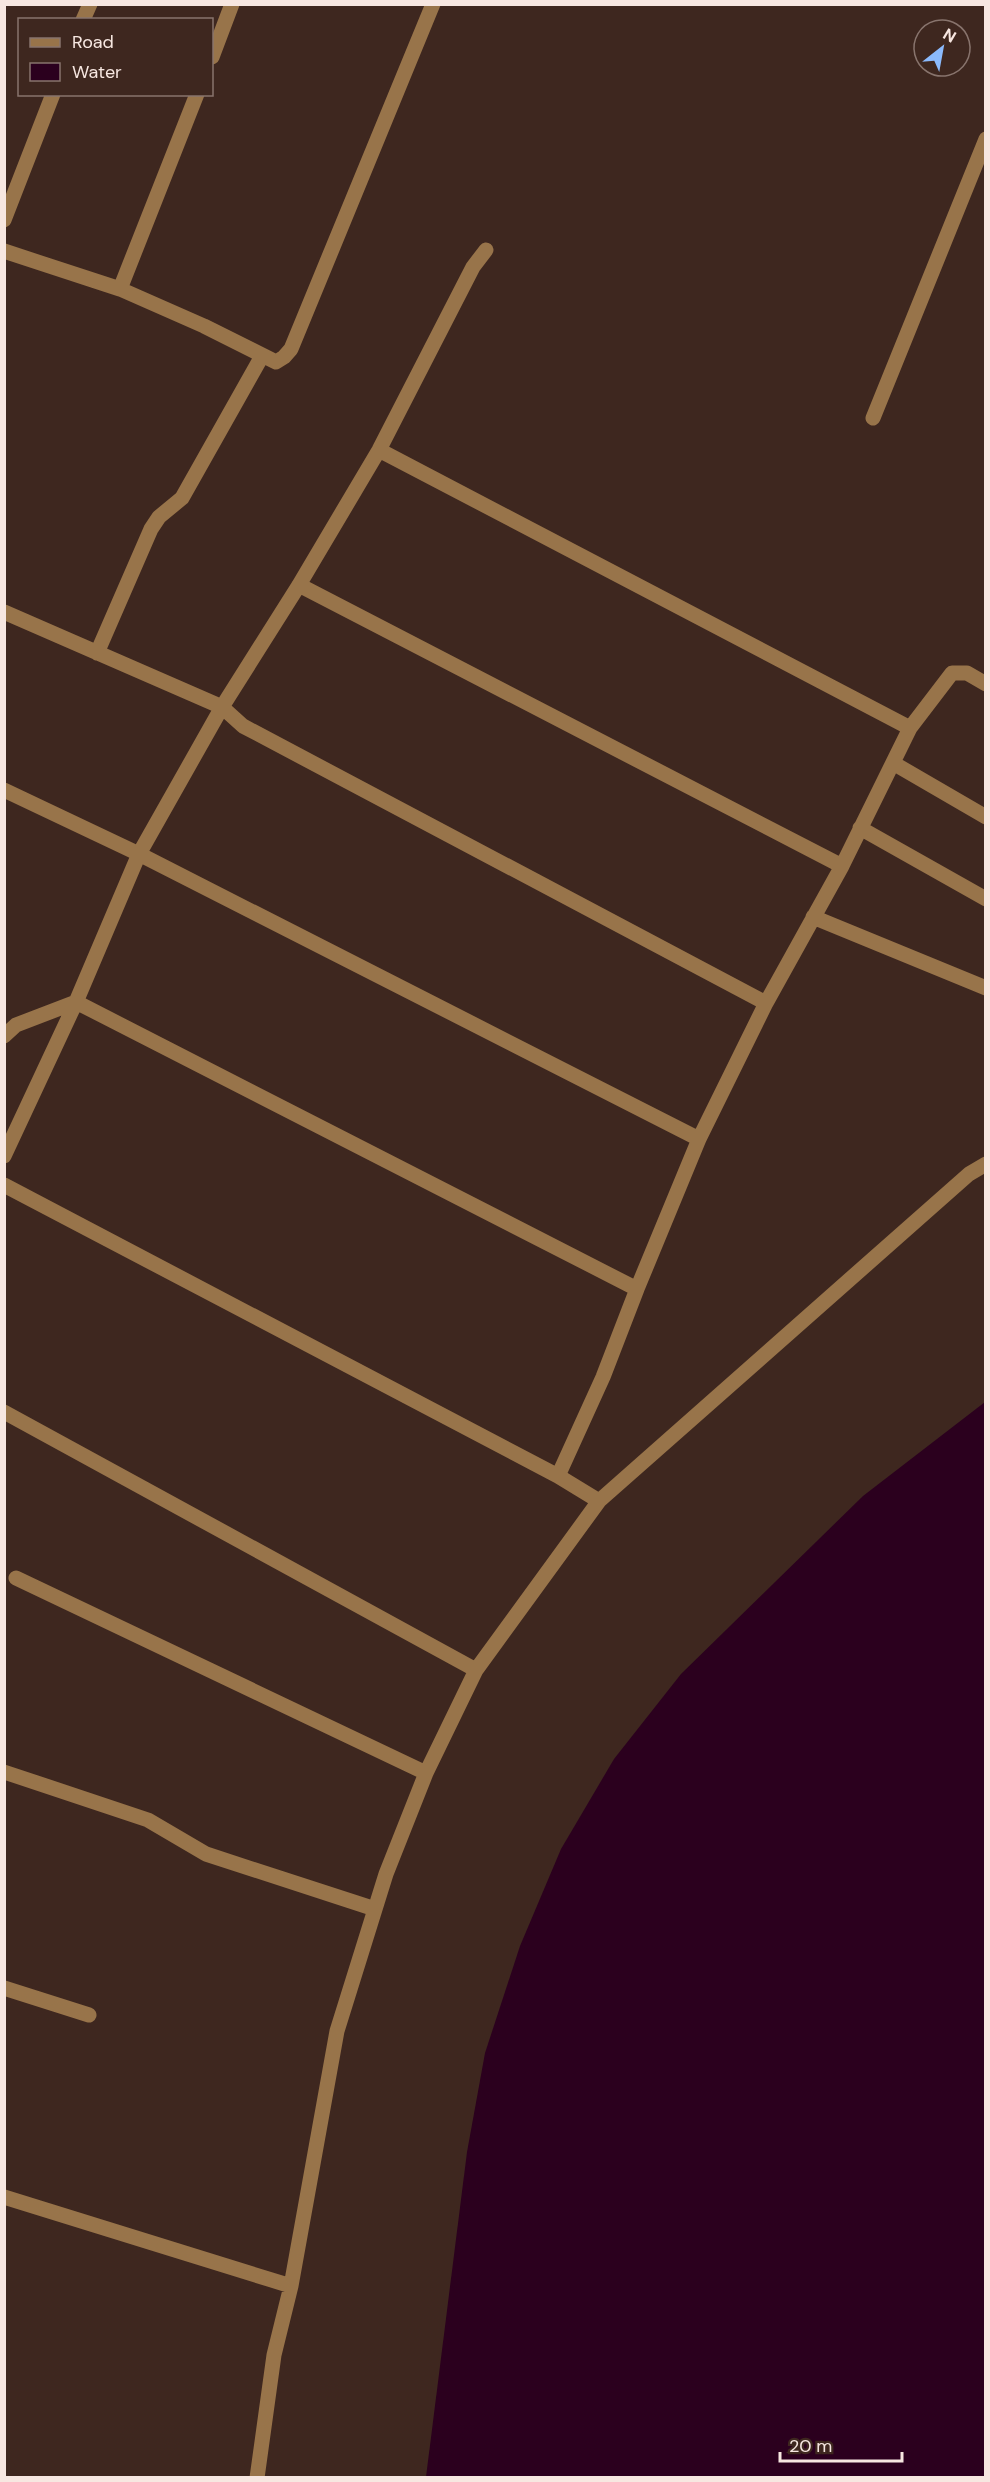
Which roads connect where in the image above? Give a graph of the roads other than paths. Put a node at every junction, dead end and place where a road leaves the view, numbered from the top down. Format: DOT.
graph roads {
  1 [pos="90,4"];
  2 [pos="232,4"];
  3 [pos="433,4"];
  4 [pos="84,18"];
  5 [pos="213,54"];
  6 [pos="52,96"];
  7 [pos="196,96"];
  8 [pos="986,139"];
  9 [pos="4,220"];
  10 [pos="486,250"];
  11 [pos="4,251"];
  12 [pos="120,289"];
  13 [pos="261,356"];
  14 [pos="873,418"];
  15 [pos="379,450"];
  16 [pos="299,585"];
  17 [pos="4,612"];
  18 [pos="97,653"];
  19 [pos="986,684"];
  20 [pos="222,707"];
  21 [pos="910,728"];
  22 [pos="893,763"];
  23 [pos="4,790"];
  24 [pos="986,817"];
  25 [pos="860,828"];
  26 [pos="139,854"];
  27 [pos="842,866"];
  28 [pos="986,899"];
  29 [pos="813,917"];
  30 [pos="986,988"];
  31 [pos="75,1002"];
  32 [pos="766,1003"];
  33 [pos="4,1036"];
  34 [pos="699,1139"];
  35 [pos="4,1156"];
  36 [pos="986,1164"];
  37 [pos="4,1185"];
  38 [pos="637,1289"];
  39 [pos="4,1412"];
  40 [pos="558,1476"];
  41 [pos="599,1501"];
  42 [pos="16,1578"];
  43 [pos="476,1670"];
  44 [pos="4,1772"];
  45 [pos="426,1773"];
  46 [pos="375,1909"];
  47 [pos="4,1988"];
  48 [pos="89,2015"];
  49 [pos="4,2197"];
  50 [pos="291,2286"];
  51 [pos="257,2478"];
  1 -- 4 [label="street"];
  2 -- 5 [label="street"];
  3 -- 13 [label="street"];
  6 -- 9 [label="street"];
  7 -- 12 [label="street"];
  8 -- 14 [label="street"];
  10 -- 15 [label="street"];
  11 -- 12 [label="street"];
  12 -- 13 [label="street"];
  13 -- 18 [label="street"];
  15 -- 16 [label="street"];
  15 -- 21 [label="street"];
  16 -- 20 [label="street"];
  16 -- 27 [label="street"];
  17 -- 18 [label="street"];
  18 -- 20 [label="street"];
  19 -- 21 [label="street"];
  20 -- 26 [label="street"];
  20 -- 32 [label="street"];
  21 -- 22 [label="street"];
  22 -- 24 [label="street"];
  22 -- 25 [label="street"];
  23 -- 26 [label="street"];
  25 -- 27 [label="street"];
  25 -- 28 [label="street"];
  26 -- 31 [label="street"];
  26 -- 34 [label="street"];
  27 -- 29 [label="street"];
  29 -- 30 [label="street"];
  29 -- 32 [label="street"];
  31 -- 33 [label="street"];
  31 -- 35 [label="street"];
  31 -- 38 [label="street"];
  32 -- 34 [label="street"];
  34 -- 38 [label="street"];
  36 -- 41 [label="street"];
  37 -- 40 [label="street"];
  38 -- 40 [label="street"];
  39 -- 43 [label="street"];
  40 -- 41 [label="street"];
  41 -- 43 [label="street"];
  42 -- 45 [label="street"];
  43 -- 45 [label="street"];
  44 -- 46 [label="street"];
  45 -- 46 [label="street"];
  46 -- 50 [label="street"];
  47 -- 48 [label="street"];
  49 -- 50 [label="street"];
  50 -- 51 [label="street"];
}
